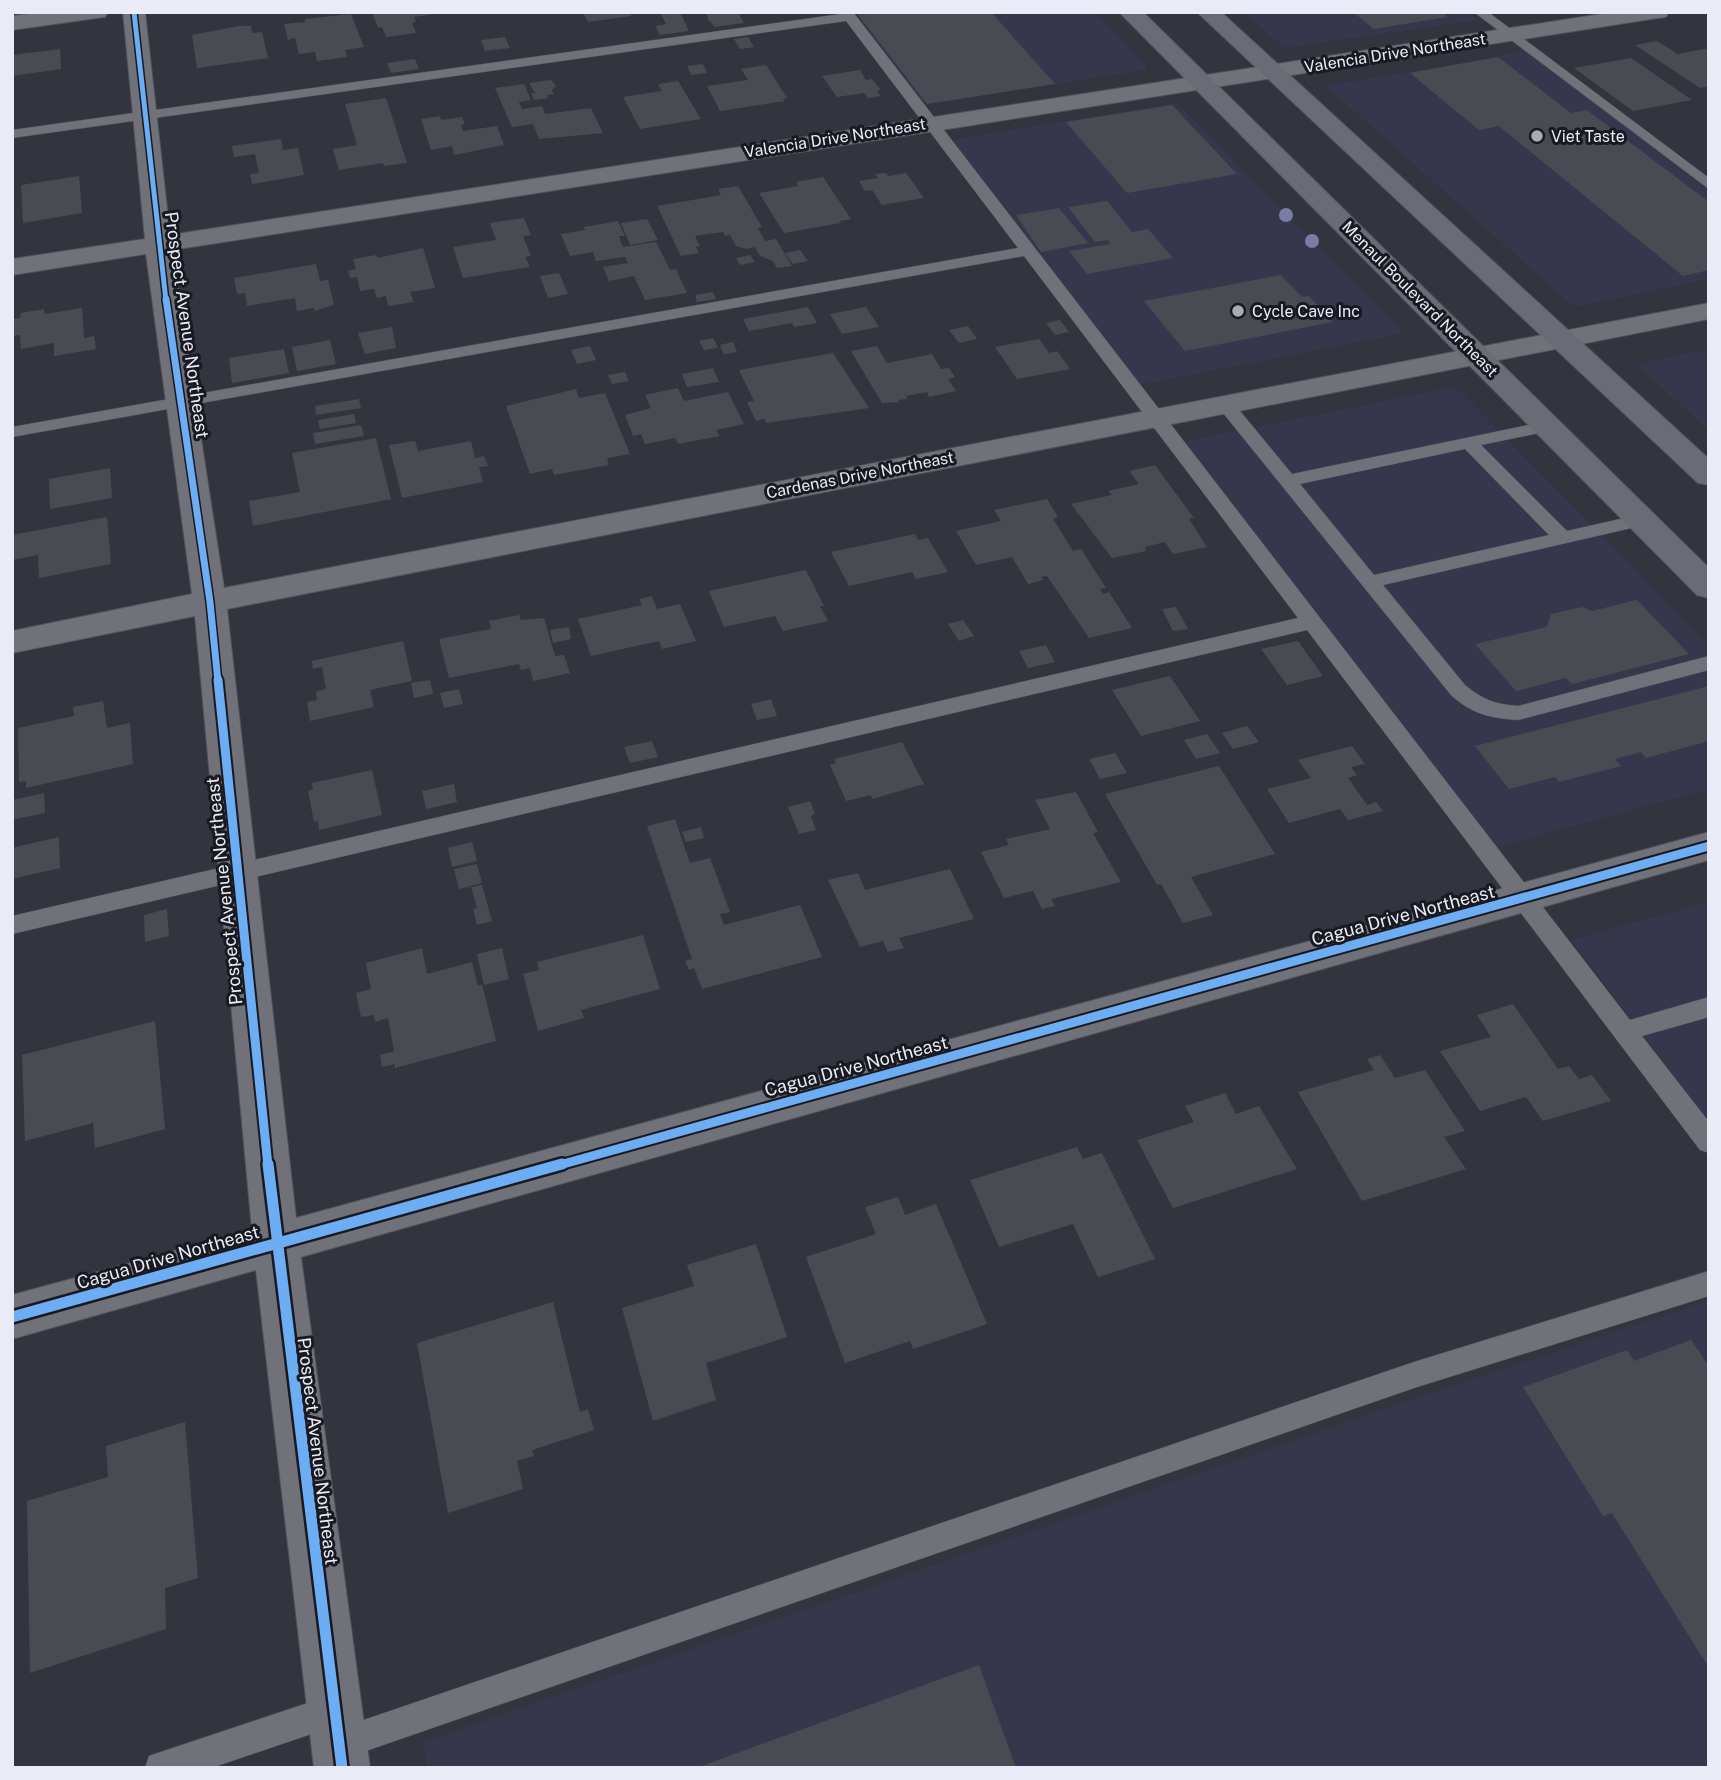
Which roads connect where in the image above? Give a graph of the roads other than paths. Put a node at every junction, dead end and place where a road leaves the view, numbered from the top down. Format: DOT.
graph roads {
  1 [pos="97,12"];
  2 [pos="134,12"];
  3 [pos="1130,12"];
  4 [pos="1208,12"];
  5 [pos="1480,12"];
  6 [pos="1658,12"];
  7 [pos="848,15"];
  8 [pos="12,23"];
  9 [pos="1510,36"];
  10 [pos="1272,72"];
  11 [pos="1199,82"];
  12 [pos="145,115"];
  13 [pos="930,123"];
  14 [pos="12,134"];
  15 [pos="1709,185"];
  16 [pos="158,243"];
  17 [pos="1028,251"];
  18 [pos="12,267"];
  19 [pos="1709,311"];
  20 [pos="1563,341"];
  21 [pos="1477,355"];
  22 [pos="181,402"];
  23 [pos="1225,404"];
  24 [pos="1154,417"];
  25 [pos="1548,426"];
  26 [pos="12,432"];
  27 [pos="1469,443"];
  28 [pos="1709,476"];
  29 [pos="1287,481"];
  30 [pos="1642,520"];
  31 [pos="1563,538"];
  32 [pos="1369,582"];
  33 [pos="1709,587"];
  34 [pos="210,601"];
  35 [pos="1311,622"];
  36 [pos="12,642"];
  37 [pos="1709,663"];
  38 [pos="1709,846"];
  39 [pos="238,874"];
  40 [pos="1521,898"];
  41 [pos="12,925"];
  42 [pos="1709,1007"];
  43 [pos="1625,1031"];
  44 [pos="1709,1142"];
  45 [pos="275,1243"];
  46 [pos="1709,1283"];
  47 [pos="12,1317"];
  48 [pos="339,1741"];
  49 [pos="161,1768"];
  1 -- 8 [label="street"];
  2 -- 12 [label="street, Prospect Avenue Northeast"];
  3 -- 11 [label="main road, Menaul Boulevard Northeast"];
  4 -- 10 [label="main road"];
  5 -- 9 [label="lane"];
  6 -- 9 [label="street, Valencia Drive Northeast"];
  7 -- 12 [label="lane"];
  7 -- 13 [label="lane"];
  9 -- 10 [label="street, Valencia Drive Northeast"];
  9 -- 15 [label="lane"];
  10 -- 11 [label="street, Valencia Drive Northeast"];
  10 -- 20 [label="main road"];
  11 -- 13 [label="street, Valencia Drive Northeast"];
  11 -- 21 [label="main road, Menaul Boulevard Northeast"];
  12 -- 14 [label="lane"];
  12 -- 16 [label="street, Prospect Avenue Northeast"];
  13 -- 16 [label="street, Valencia Drive Northeast"];
  13 -- 17 [label="lane"];
  16 -- 18 [label="street, Valencia Drive Northeast"];
  16 -- 22 [label="street, Prospect Avenue Northeast"];
  17 -- 22 [label="lane"];
  17 -- 24 [label="lane"];
  19 -- 20 [label="street, Cardenas Drive Northeast"];
  20 -- 21 [label="street, Cardenas Drive Northeast"];
  20 -- 28 [label="main road"];
  21 -- 23 [label="street, Cardenas Drive Northeast"];
  21 -- 25 [label="main road, Menaul Boulevard Northeast"];
  22 -- 26 [label="lane"];
  22 -- 34 [label="street, Prospect Avenue Northeast"];
  23 -- 24 [label="street, Cardenas Drive Northeast"];
  23 -- 29 [label="lane"];
  24 -- 34 [label="street, Cardenas Drive Northeast"];
  24 -- 35 [label="lane"];
  25 -- 27 [label="lane"];
  25 -- 30 [label="main road, Menaul Boulevard Northeast"];
  27 -- 29 [label="lane"];
  27 -- 31 [label="lane"];
  29 -- 32 [label="lane"];
  30 -- 31 [label="lane"];
  30 -- 33 [label="main road, Menaul Boulevard Northeast"];
  31 -- 32 [label="lane"];
  32 -- 37 [label="lane"];
  34 -- 36 [label="street, Cardenas Drive Northeast"];
  34 -- 39 [label="street, Prospect Avenue Northeast"];
  35 -- 39 [label="lane"];
  35 -- 40 [label="lane"];
  38 -- 40 [label="street, Cagua Drive Northeast"];
  39 -- 41 [label="lane"];
  39 -- 45 [label="street, Prospect Avenue Northeast"];
  40 -- 43 [label="lane"];
  40 -- 45 [label="street, Cagua Drive Northeast"];
  42 -- 43 [label="lane"];
  43 -- 44 [label="lane"];
  45 -- 47 [label="street, Cagua Drive Northeast"];
  45 -- 48 [label="street, Prospect Avenue Northeast"];
  46 -- 48 [label="lane"];
  48 -- 49 [label="lane"];
}
